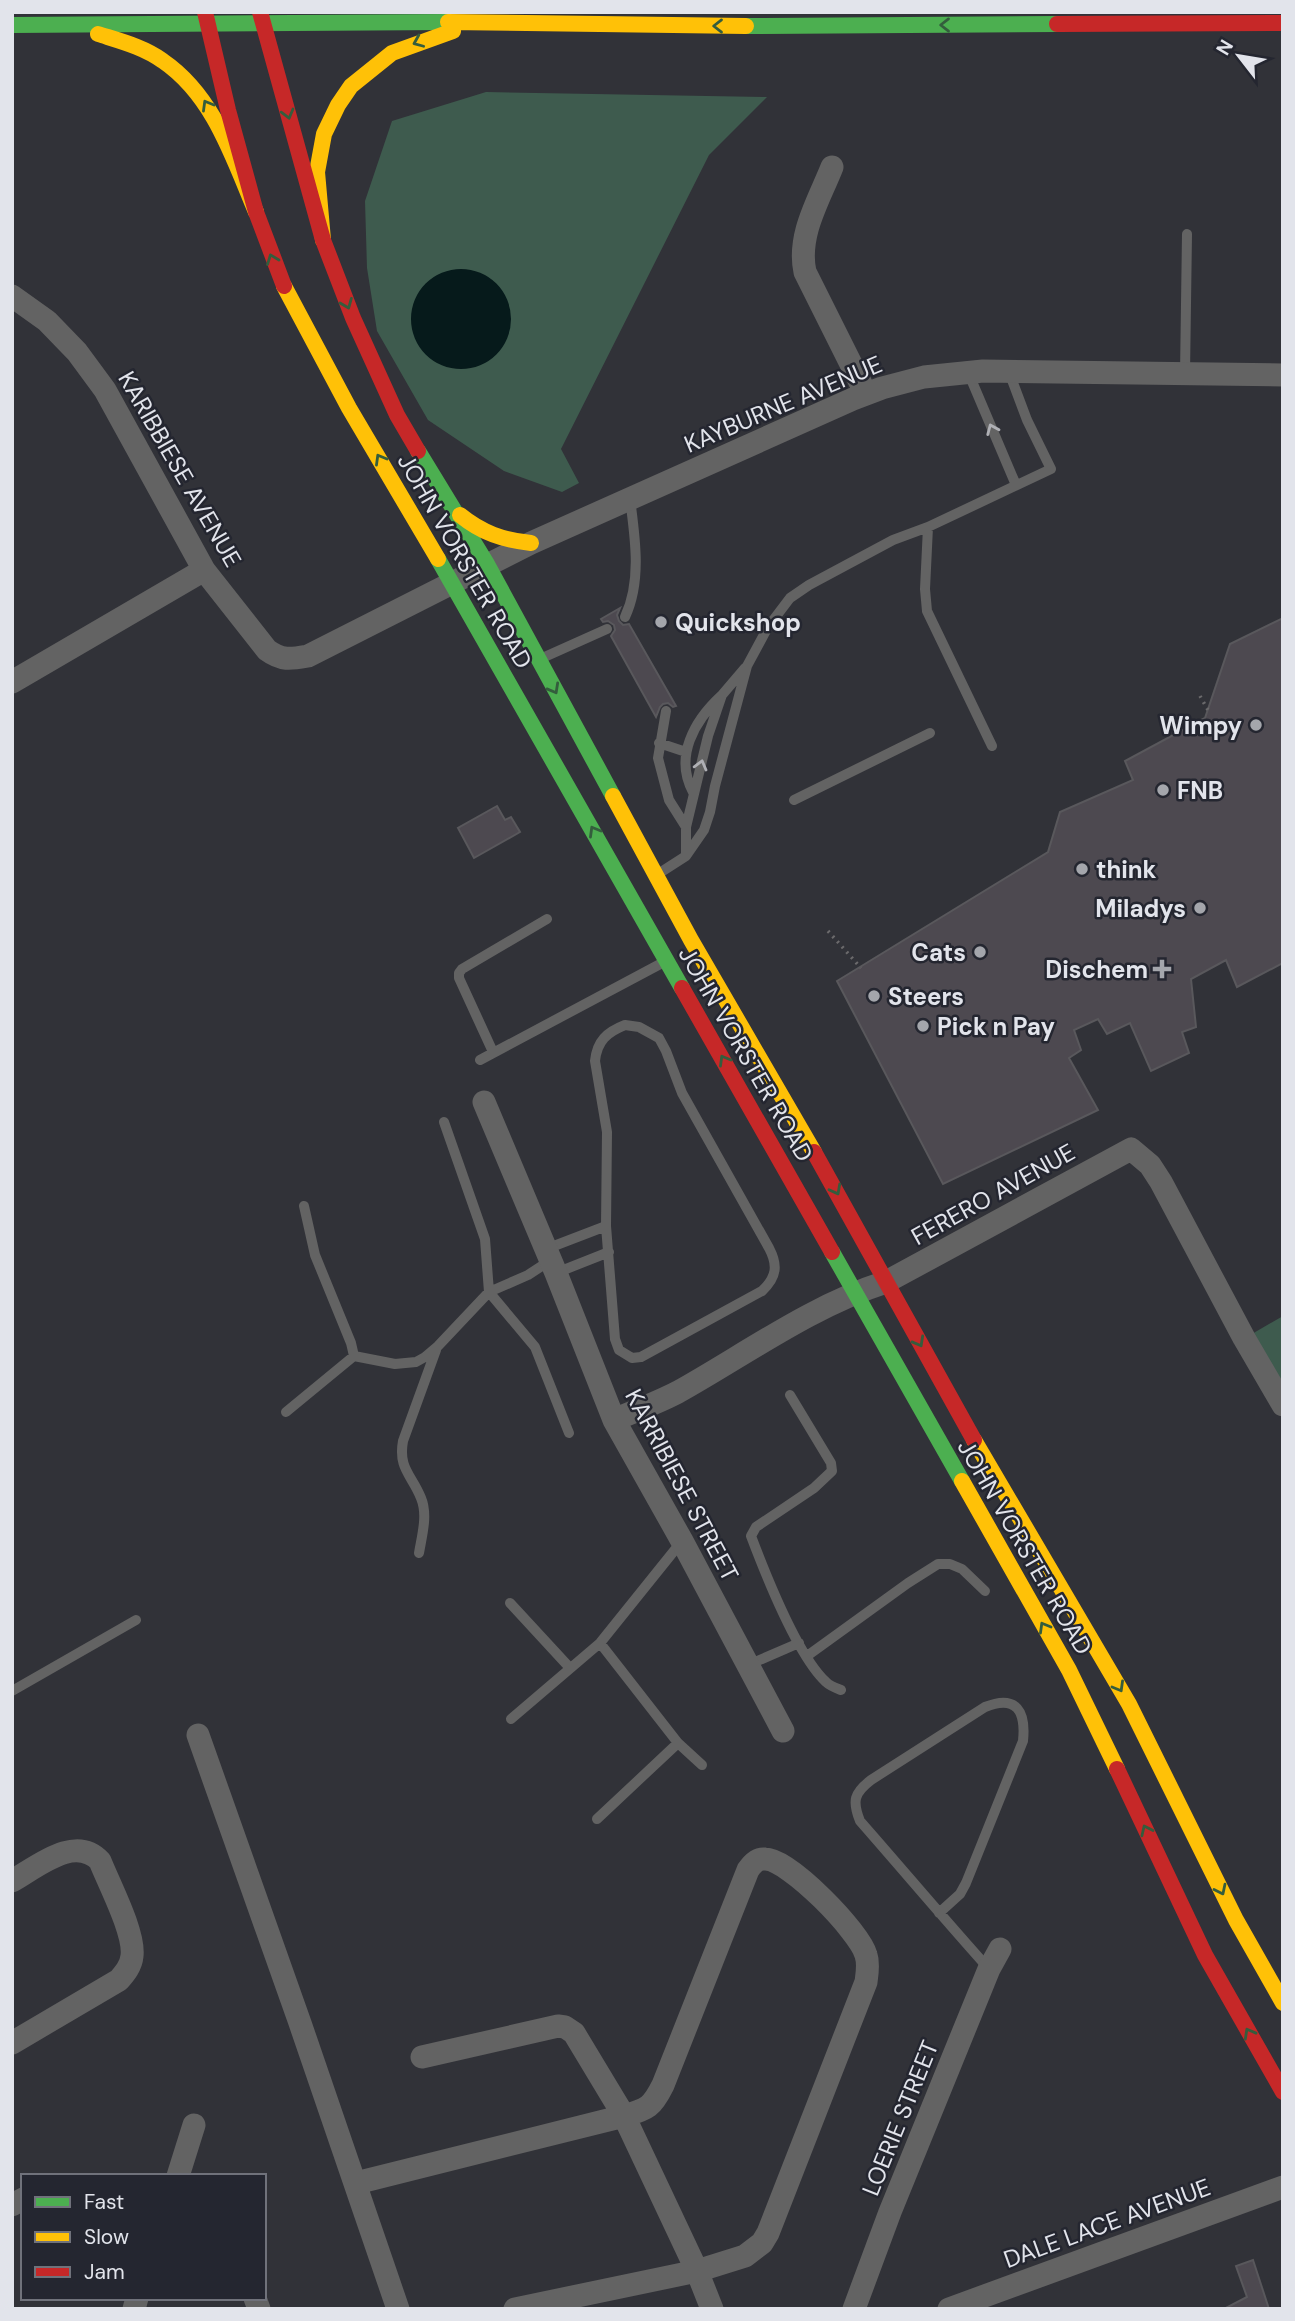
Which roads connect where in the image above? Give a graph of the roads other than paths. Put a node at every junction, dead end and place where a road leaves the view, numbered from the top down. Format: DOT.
graph roads {
  1 [pos="206,18"];
  2 [pos="262,18"];
  3 [pos="483,22"];
  4 [pos="1283,23"];
  5 [pos="12,25"];
  6 [pos="38,25"];
  7 [pos="832,167"];
  8 [pos="256,212"];
  9 [pos="1188,234"];
  10 [pos="323,240"];
  11 [pos="12,296"];
  12 [pos="968,372"];
  13 [pos="1009,372"];
  14 [pos="1185,374"];
  15 [pos="1283,375"];
  16 [pos="866,394"];
  17 [pos="349,408"];
  18 [pos="348,432"];
  19 [pos="378,485"];
  20 [pos="1016,485"];
  21 [pos="630,499"];
  22 [pos="449,504"];
  23 [pos="407,506"];
  24 [pos="929,527"];
  25 [pos="531,543"];
  26 [pos="487,564"];
  27 [pos="204,570"];
  28 [pos="452,581"];
  29 [pos="625,617"];
  30 [pos="607,629"];
  31 [pos="538,660"];
  32 [pos="747,666"];
  33 [pos="12,682"];
  34 [pos="722,695"];
  35 [pos="666,711"];
  36 [pos="930,733"];
  37 [pos="659,743"];
  38 [pos="992,746"];
  39 [pos="686,752"];
  40 [pos="693,792"];
  41 [pos="794,800"];
  42 [pos="686,827"];
  43 [pos="686,856"];
  44 [pos="642,883"];
  45 [pos="547,919"];
  46 [pos="667,961"];
  47 [pos="493,1052"];
  48 [pos="480,1060"];
  49 [pos="484,1102"];
  50 [pos="444,1122"];
  51 [pos="304,1206"];
  52 [pos="606,1226"];
  53 [pos="609,1252"];
  54 [pos="551,1261"];
  55 [pos="886,1282"];
  56 [pos="489,1292"];
  57 [pos="855,1292"];
  58 [pos="438,1346"];
  59 [pos="354,1356"];
  60 [pos="790,1395"];
  61 [pos="1283,1405"];
  62 [pos="286,1412"];
  63 [pos="614,1420"];
  64 [pos="569,1433"];
  65 [pos="682,1541"];
  66 [pos="419,1553"];
  67 [pos="985,1591"];
  68 [pos="510,1603"];
  69 [pos="136,1620"];
  70 [pos="600,1643"];
  71 [pos="799,1643"];
  72 [pos="807,1656"];
  73 [pos="748,1665"];
  74 [pos="570,1668"];
  75 [pos="841,1690"];
  76 [pos="12,1691"];
  77 [pos="511,1719"];
  78 [pos="783,1731"];
  79 [pos="198,1735"];
  80 [pos="678,1743"];
  81 [pos="702,1765"];
  82 [pos="597,1819"];
  83 [pos="12,1881"];
  84 [pos="939,1913"];
  85 [pos="995,1959"];
  86 [pos="1283,2003"];
  87 [pos="12,2043"];
  88 [pos="422,2057"];
  89 [pos="1283,2092"];
  90 [pos="624,2116"];
  91 [pos="194,2125"];
  92 [pos="179,2174"];
  93 [pos="356,2183"];
  94 [pos="1283,2187"];
  95 [pos="697,2271"];
  96 [pos="398,2309"];
  97 [pos="515,2309"];
  98 [pos="712,2309"];
  99 [pos="854,2309"];
  100 [pos="948,2309"];
  1 -- 2 [label="main road"];
  1 -- 6 [label="main road"];
  1 -- 8 [label="main road, JOHN VORSTER ROAD"];
  2 -- 3 [label="main road"];
  2 -- 10 [label="main road, JOHN VORSTER ROAD, one-way"];
  4 -- 3 [label="main road, one-way"];
  3 -- 10 [label="main road, one-way"];
  5 -- 6 [label="main road"];
  8 -- 6 [label="main road, one-way"];
  7 -- 16 [label="street"];
  17 -- 8 [label="main road, JOHN VORSTER ROAD, one-way"];
  9 -- 14 [label="lane"];
  10 -- 22 [label="main road, JOHN VORSTER ROAD, one-way"];
  11 -- 27 [label="street, KARIBBIESE AVENUE"];
  12 -- 13 [label="street, KAYBURNE AVENUE"];
  12 -- 16 [label="street, KAYBURNE AVENUE"];
  20 -- 12 [label="lane, one-way"];
  13 -- 14 [label="street, KAYBURNE AVENUE"];
  13 -- 20 [label="lane"];
  14 -- 15 [label="street, KAYBURNE AVENUE"];
  16 -- 21 [label="street, KAYBURNE AVENUE"];
  17 -- 18 [label="lane"];
  23 -- 17 [label="main road, JOHN VORSTER ROAD, one-way"];
  19 -- 23 [label="lane"];
  20 -- 24 [label="lane"];
  21 -- 25 [label="street, KAYBURNE AVENUE"];
  21 -- 29 [label="lane"];
  22 -- 25 [label="main road"];
  22 -- 26 [label="main road, JOHN VORSTER ROAD"];
  23 -- 28 [label="main road, JOHN VORSTER ROAD"];
  24 -- 32 [label="lane"];
  24 -- 38 [label="lane"];
  25 -- 26 [label="street, KAYBURNE AVENUE"];
  26 -- 28 [label="street, KAYBURNE AVENUE"];
  26 -- 31 [label="main road, JOHN VORSTER ROAD"];
  27 -- 28 [label="street, KARIBBIESE AVENUE"];
  27 -- 33 [label="street"];
  44 -- 28 [label="main road, JOHN VORSTER ROAD, one-way"];
  30 -- 31 [label="lane"];
  31 -- 44 [label="main road, JOHN VORSTER ROAD, one-way"];
  32 -- 34 [label="lane"];
  32 -- 43 [label="lane"];
  34 -- 39 [label="lane"];
  40 -- 34 [label="lane, one-way"];
  35 -- 37 [label="lane"];
  36 -- 41 [label="lane"];
  37 -- 39 [label="lane"];
  37 -- 42 [label="lane"];
  39 -- 40 [label="lane"];
  40 -- 42 [label="lane"];
  42 -- 43 [label="lane"];
  43 -- 44 [label="lane"];
  44 -- 46 [label="main road, JOHN VORSTER ROAD"];
  44 -- 55 [label="main road, JOHN VORSTER ROAD, one-way"];
  45 -- 47 [label="lane"];
  46 -- 47 [label="lane"];
  57 -- 46 [label="main road, JOHN VORSTER ROAD, one-way"];
  47 -- 48 [label="lane"];
  49 -- 54 [label="street, KARRIBIESE STREET"];
  50 -- 56 [label="lane"];
  51 -- 59 [label="lane"];
  52 -- 53 [label="lane"];
  52 -- 53 [label="lane"];
  52 -- 54 [label="lane"];
  53 -- 54 [label="lane"];
  54 -- 56 [label="lane"];
  54 -- 63 [label="street, KARRIBIESE STREET"];
  55 -- 57 [label="street, FERERO AVENUE"];
  55 -- 61 [label="street, FERERO AVENUE"];
  55 -- 86 [label="main road, JOHN VORSTER ROAD, one-way"];
  56 -- 58 [label="lane"];
  56 -- 64 [label="lane"];
  57 -- 63 [label="street, FERERO AVENUE"];
  89 -- 57 [label="main road, JOHN VORSTER ROAD, one-way"];
  58 -- 59 [label="lane"];
  58 -- 66 [label="lane"];
  59 -- 62 [label="lane"];
  60 -- 71 [label="lane"];
  63 -- 65 [label="street, KARRIBIESE STREET"];
  65 -- 70 [label="lane"];
  65 -- 73 [label="street, KARRIBIESE STREET"];
  67 -- 72 [label="lane"];
  68 -- 74 [label="lane"];
  69 -- 76 [label="lane"];
  70 -- 74 [label="lane"];
  70 -- 80 [label="lane"];
  71 -- 72 [label="lane"];
  71 -- 73 [label="lane"];
  72 -- 75 [label="lane"];
  73 -- 78 [label="street, KARRIBIESE STREET"];
  74 -- 77 [label="lane"];
  79 -- 93 [label="street"];
  80 -- 81 [label="lane"];
  80 -- 82 [label="lane"];
  83 -- 87 [label="street"];
  84 -- 84 [label="lane"];
  84 -- 85 [label="lane"];
  85 -- 99 [label="street, LOERIE STREET"];
  88 -- 90 [label="street"];
  90 -- 93 [label="street"];
  90 -- 95 [label="street"];
  90 -- 95 [label="street"];
  91 -- 92 [label="street"];
  93 -- 96 [label="street"];
  94 -- 100 [label="street, DALE LACE AVENUE"];
  95 -- 97 [label="street"];
  95 -- 98 [label="street"];
}
